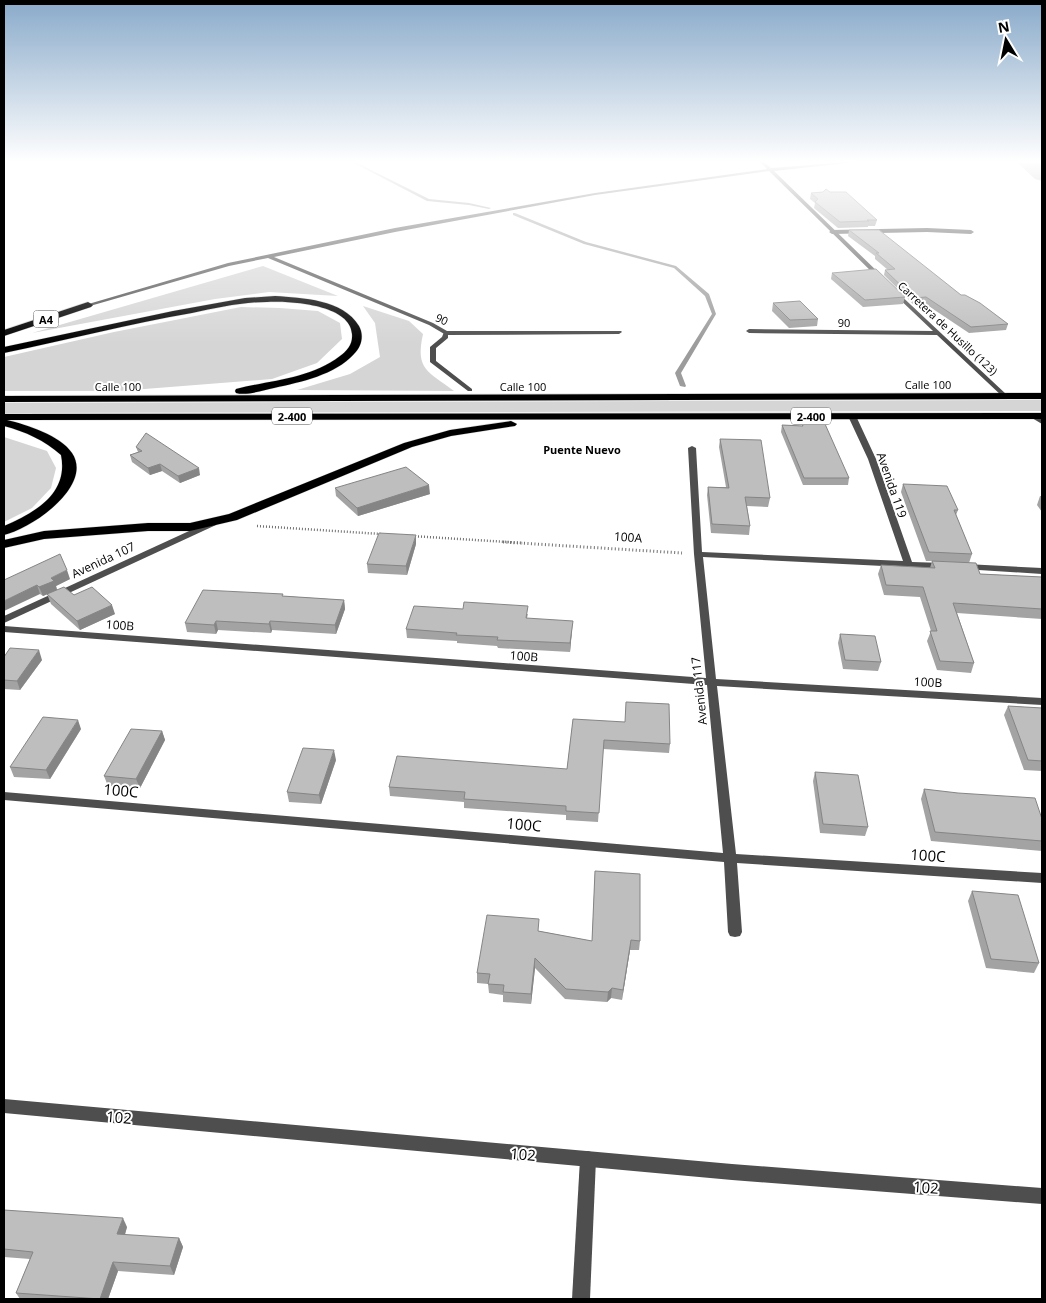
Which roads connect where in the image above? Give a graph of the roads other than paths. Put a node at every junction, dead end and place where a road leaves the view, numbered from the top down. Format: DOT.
graph roads {
  1 [pos="436,223"];
  2 [pos="823,223"];
  3 [pos="832,232"];
  4 [pos="971,232"];
  5 [pos="269,257"];
  6 [pos="88,305"];
  7 [pos="4,327"];
  8 [pos="749,331"];
  9 [pos="619,332"];
  10 [pos="4,333"];
  11 [pos="446,333"];
  12 [pos="939,333"];
  13 [pos="4,350"];
  14 [pos="470,390"];
  15 [pos="1005,396"];
  16 [pos="1042,396"];
  17 [pos="112,398"];
  18 [pos="4,399"];
  19 [pos="580,416"];
  20 [pos="852,416"];
  21 [pos="4,417"];
  22 [pos="1040,418"];
  23 [pos="4,423"];
  24 [pos="692,448"];
  25 [pos="213,523"];
  26 [pos="4,531"];
  27 [pos="4,544"];
  28 [pos="698,554"];
  29 [pos="908,564"];
  30 [pos="1042,571"];
  31 [pos="4,620"];
  32 [pos="4,629"];
  33 [pos="710,682"];
  34 [pos="1042,702"];
  35 [pos="4,796"];
  36 [pos="730,858"];
  37 [pos="1042,878"];
  38 [pos="735,932"];
  39 [pos="4,1106"];
  40 [pos="588,1160"];
  41 [pos="1042,1196"];
  42 [pos="581,1299"];
  1 -- 5 [label="street"];
  2 -- 3 [label="street, Carretera de Husillo (123)"];
  3 -- 4 [label="street"];
  3 -- 12 [label="street, Carretera de Husillo (123)"];
  5 -- 6 [label="street"];
  5 -- 11 [label="street, 90"];
  6 -- 7 [label="highway, A4"];
  6 -- 10 [label="highway, A4"];
  8 -- 12 [label="street, 90"];
  9 -- 11 [label="street, 90"];
  11 -- 14 [label="street"];
  12 -- 15 [label="street, Carretera de Husillo (123)"];
  13 -- 17 [label="highway"];
  15 -- 16 [label="highway, Calle 100 / 2-400"];
  15 -- 17 [label="highway, Calle 100 / 2-400"];
  17 -- 18 [label="highway, Calle 100 / 2-400"];
  19 -- 20 [label="highway, 2-400"];
  19 -- 21 [label="highway, 2-400"];
  19 -- 25 [label="highway"];
  20 -- 22 [label="highway, 2-400"];
  20 -- 29 [label="street, Avenida 119"];
  23 -- 26 [label="highway"];
  24 -- 28 [label="street, Avenida 117"];
  25 -- 27 [label="highway"];
  25 -- 31 [label="street, Avenida 107"];
  28 -- 29 [label="street"];
  28 -- 33 [label="street, Avenida 117"];
  29 -- 30 [label="street"];
  32 -- 33 [label="street, 100B"];
  33 -- 34 [label="street, 100B"];
  33 -- 36 [label="street, Avenida 117"];
  35 -- 36 [label="street, 100C"];
  36 -- 37 [label="street, 100C"];
  36 -- 38 [label="street, Avenida 117"];
  39 -- 40 [label="street, 102"];
  40 -- 41 [label="street, 102"];
  40 -- 42 [label="street"];
}
